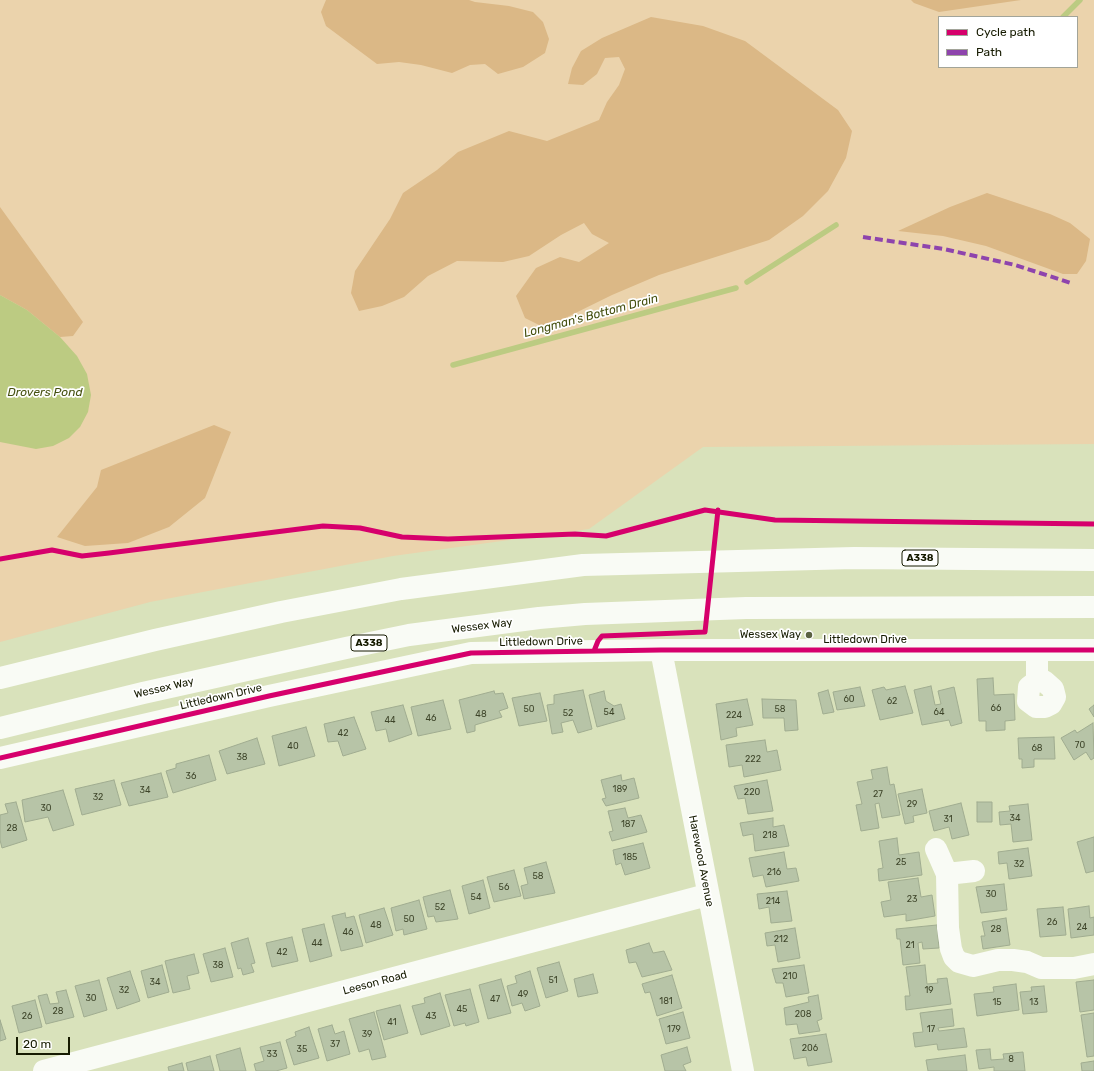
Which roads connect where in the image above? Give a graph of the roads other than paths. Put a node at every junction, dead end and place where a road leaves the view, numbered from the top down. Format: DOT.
graph roads {
  1 [pos="1094,560"];
  2 [pos="1094,607"];
  3 [pos="661,650"];
  4 [pos="1037,650"];
  5 [pos="1094,650"];
  6 [pos="0,678"];
  7 [pos="1037,681"];
  8 [pos="0,728"];
  9 [pos="0,758"];
  10 [pos="936,850"];
  11 [pos="974,871"];
  12 [pos="947,874"];
  13 [pos="707,896"];
  14 [pos="1094,964"];
  15 [pos="44,1071"];
  16 [pos="743,1071"];
  1 -- 6 [label="main road, A338"];
  2 -- 8 [label="main road, Wessex Way / A338"];
  3 -- 4 [label="main road, Littledown Drive"];
  3 -- 9 [label="main road, Littledown Drive"];
  3 -- 13 [label="main road, Harewood Avenue"];
  4 -- 5 [label="main road, Littledown Drive"];
  4 -- 7 [label="main road"];
  10 -- 12 [label="main road"];
  11 -- 12 [label="main road"];
  12 -- 14 [label="main road"];
  13 -- 15 [label="main road, Leeson Road"];
  13 -- 16 [label="main road, Harewood Avenue"];
}
